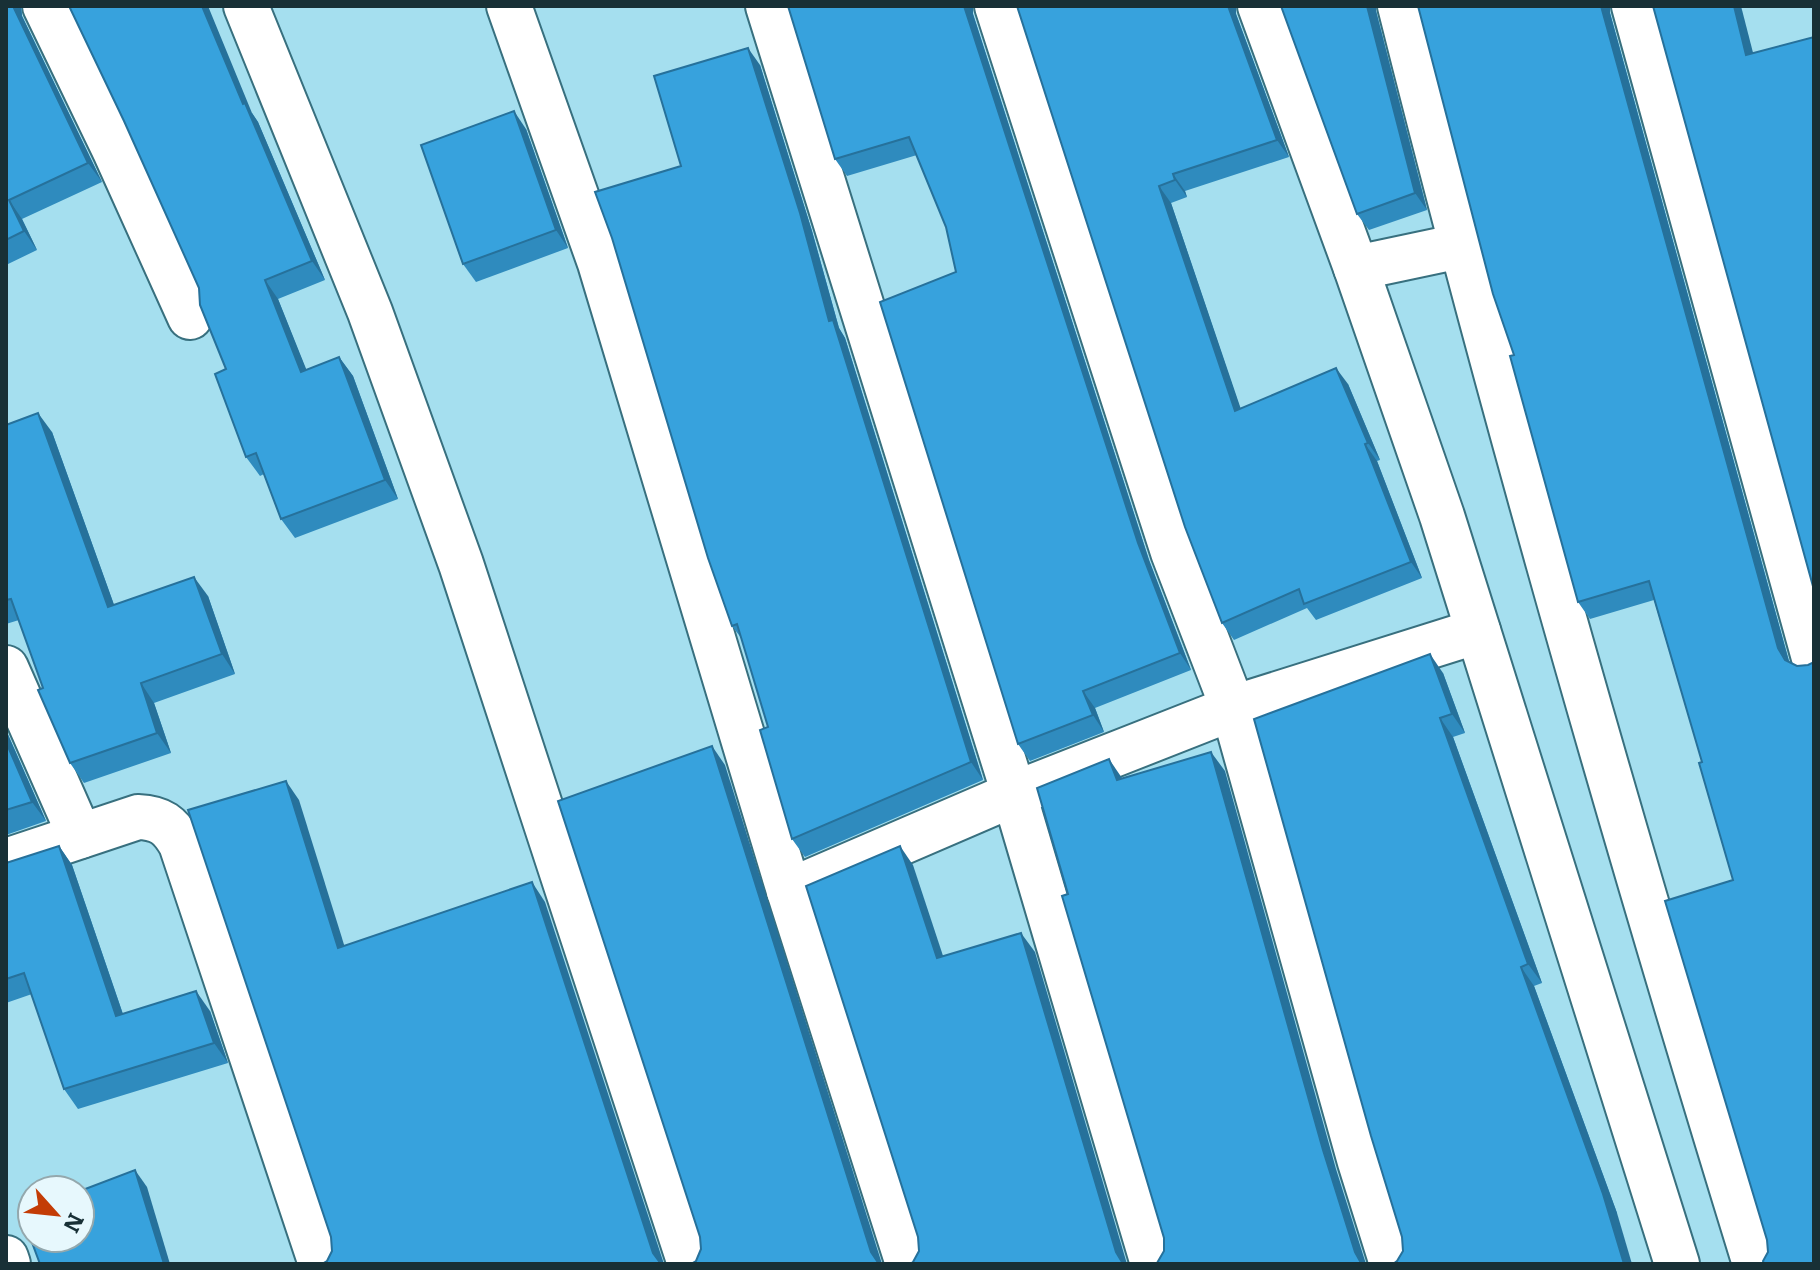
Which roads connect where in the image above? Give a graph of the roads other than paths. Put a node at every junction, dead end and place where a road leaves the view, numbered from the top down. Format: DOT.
graph roads {
  1 [pos="45,6"];
  2 [pos="246,6"];
  3 [pos="509,6"];
  4 [pos="768,6"];
  5 [pos="997,6"];
  6 [pos="1260,6"];
  7 [pos="1400,6"];
  8 [pos="1634,6"];
  9 [pos="1460,246"];
  10 [pos="1356,268"];
  11 [pos="190,317"];
  12 [pos="1478,631"];
  13 [pos="1814,658"];
  14 [pos="6,668"];
  15 [pos="1233,708"];
  16 [pos="1014,794"];
  17 [pos="80,836"];
  18 [pos="6,861"];
  19 [pos="789,891"];
  20 [pos="6,1258"];
  21 [pos="8,1264"];
  22 [pos="321,1264"];
  23 [pos="690,1264"];
  24 [pos="908,1264"];
  25 [pos="1153,1264"];
  26 [pos="1392,1264"];
  27 [pos="1677,1264"];
  28 [pos="1755,1264"];
  1 -- 11 [label="street"];
  2 -- 23 [label="street"];
  3 -- 19 [label="street"];
  4 -- 16 [label="street"];
  5 -- 15 [label="street"];
  6 -- 10 [label="street"];
  7 -- 9 [label="street"];
  8 -- 13 [label="street"];
  9 -- 10 [label="street"];
  9 -- 28 [label="street"];
  10 -- 12 [label="street"];
  12 -- 15 [label="street"];
  12 -- 27 [label="street"];
  14 -- 17 [label="street"];
  15 -- 16 [label="street"];
  15 -- 26 [label="street"];
  16 -- 19 [label="street"];
  16 -- 25 [label="street"];
  17 -- 18 [label="street"];
  17 -- 22 [label="street"];
  19 -- 24 [label="street"];
  20 -- 21 [label="street"];
}
